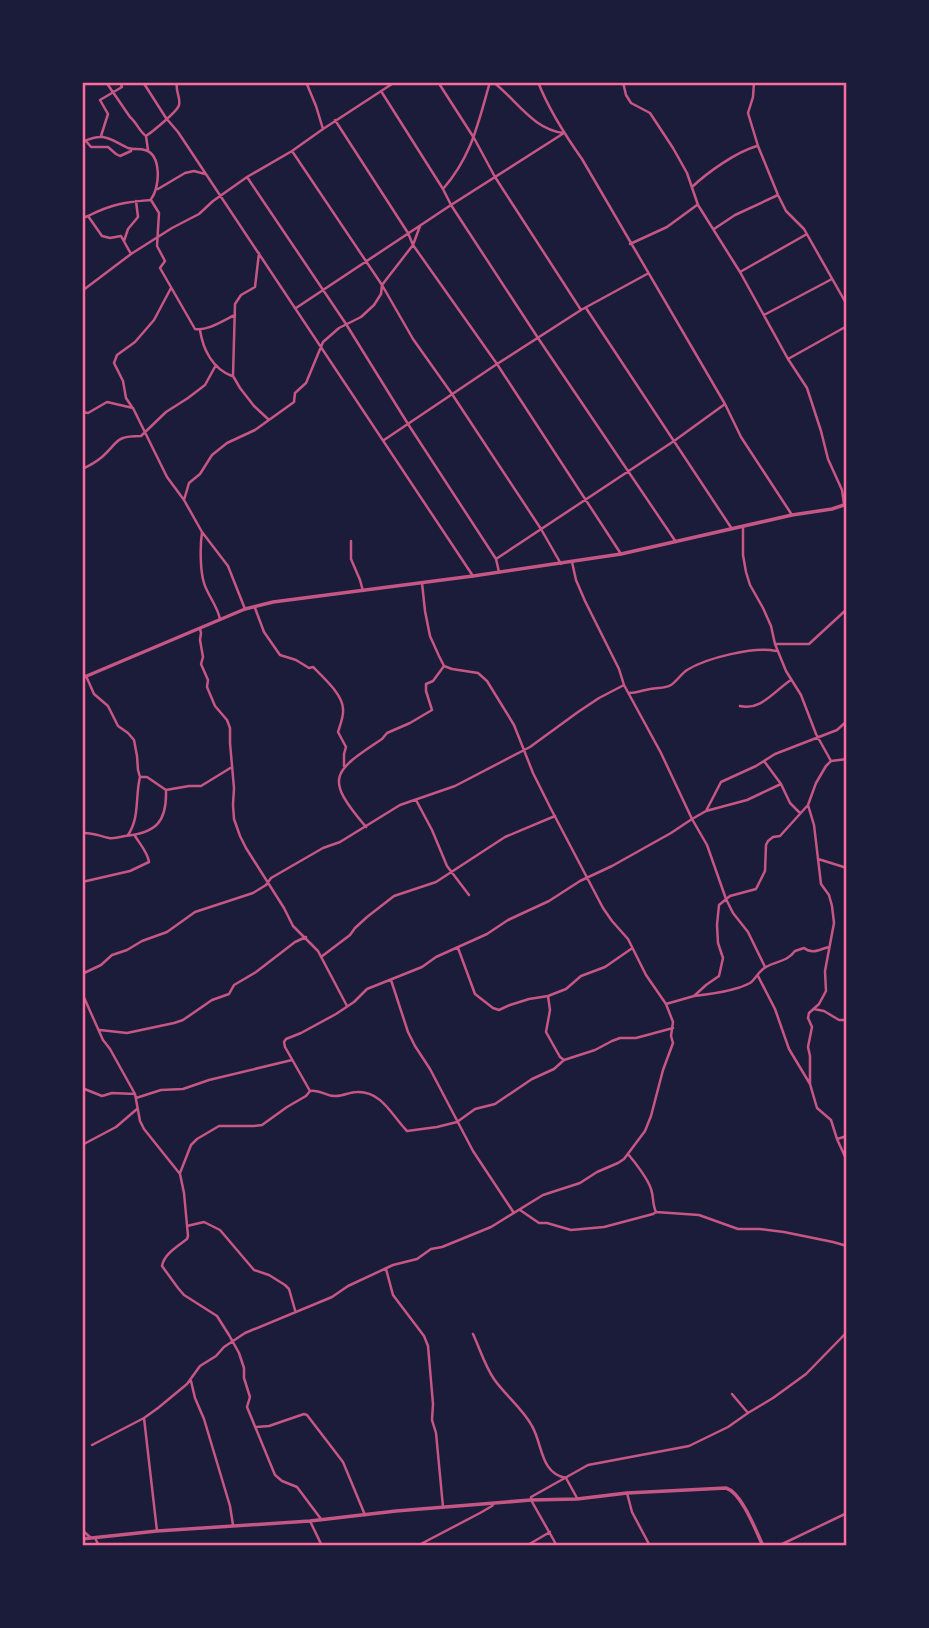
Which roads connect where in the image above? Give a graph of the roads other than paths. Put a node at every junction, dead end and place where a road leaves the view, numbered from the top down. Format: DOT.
graph roads {
  1 [pos="106,82"];
  2 [pos="120,82"];
  3 [pos="143,82"];
  4 [pos="177,82"];
  5 [pos="306,82"];
  6 [pos="395,82"];
  7 [pos="438,82"];
  8 [pos="491,82"];
  9 [pos="538,82"];
  10 [pos="623,82"];
  11 [pos="754,82"];
  12 [pos="381,91"];
  13 [pos="113,92"];
  14 [pos="166,118"];
  15 [pos="335,120"];
  16 [pos="323,129"];
  17 [pos="564,134"];
  18 [pos="101,136"];
  19 [pos="145,136"];
  20 [pos="474,138"];
  21 [pos="84,142"];
  22 [pos="758,146"];
  23 [pos="132,150"];
  24 [pos="292,151"];
  25 [pos="149,152"];
  26 [pos="205,173"];
  27 [pos="247,177"];
  28 [pos="495,177"];
  29 [pos="692,187"];
  30 [pos="157,189"];
  31 [pos="443,189"];
  32 [pos="220,195"];
  33 [pos="778,195"];
  34 [pos="151,200"];
  35 [pos="136,201"];
  36 [pos="451,205"];
  37 [pos="698,205"];
  38 [pos="88,216"];
  39 [pos="82,218"];
  40 [pos="420,226"];
  41 [pos="714,229"];
  42 [pos="408,233"];
  43 [pos="807,234"];
  44 [pos="159,237"];
  45 [pos="124,241"];
  46 [pos="631,244"];
  47 [pos="413,245"];
  48 [pos="260,253"];
  49 [pos="131,254"];
  50 [pos="366,261"];
  51 [pos="740,272"];
  52 [pos="647,274"];
  53 [pos="832,279"];
  54 [pos="382,285"];
  55 [pos="171,288"];
  56 [pos="82,290"];
  57 [pos="321,290"];
  58 [pos="847,306"];
  59 [pos="586,308"];
  60 [pos="296,309"];
  61 [pos="581,310"];
  62 [pos="235,315"];
  63 [pos="764,315"];
  64 [pos="346,324"];
  65 [pos="847,326"];
  66 [pos="200,330"];
  67 [pos="538,338"];
  68 [pos="321,348"];
  69 [pos="788,359"];
  70 [pos="497,364"];
  71 [pos="216,365"];
  72 [pos="233,376"];
  73 [pos="452,394"];
  74 [pos="725,404"];
  75 [pos="133,408"];
  76 [pos="82,412"];
  77 [pos="268,419"];
  78 [pos="408,425"];
  79 [pos="145,431"];
  80 [pos="384,440"];
  81 [pos="674,441"];
  82 [pos="82,469"];
  83 [pos="629,471"];
  84 [pos="184,500"];
  85 [pos="585,500"];
  86 [pos="846,505"];
  87 [pos="792,515"];
  88 [pos="743,527"];
  89 [pos="541,528"];
  90 [pos="732,529"];
  91 [pos="202,532"];
  92 [pos="351,541"];
  93 [pos="676,542"];
  94 [pos="621,554"];
  95 [pos="496,559"];
  96 [pos="572,562"];
  97 [pos="561,564"];
  98 [pos="499,572"];
  99 [pos="474,576"];
  100 [pos="422,583"];
  101 [pos="363,591"];
  102 [pos="255,607"];
  103 [pos="245,609"];
  104 [pos="847,609"];
  105 [pos="220,619"];
  106 [pos="200,628"];
  107 [pos="775,644"];
  108 [pos="777,651"];
  109 [pos="444,666"];
  110 [pos="84,677"];
  111 [pos="790,680"];
  112 [pos="624,685"];
  113 [pos="629,694"];
  114 [pos="740,706"];
  115 [pos="847,721"];
  116 [pos="818,738"];
  117 [pos="524,751"];
  118 [pos="847,759"];
  119 [pos="764,761"];
  120 [pos="831,761"];
  121 [pos="344,766"];
  122 [pos="232,767"];
  123 [pos="140,777"];
  124 [pos="782,784"];
  125 [pos="166,790"];
  126 [pos="416,800"];
  127 [pos="808,805"];
  128 [pos="706,811"];
  129 [pos="800,813"];
  130 [pos="555,817"];
  131 [pos="692,819"];
  132 [pos="366,827"];
  133 [pos="82,833"];
  134 [pos="127,836"];
  135 [pos="135,836"];
  136 [pos="818,859"];
  137 [pos="847,868"];
  138 [pos="452,872"];
  139 [pos="587,878"];
  140 [pos="82,882"];
  141 [pos="267,882"];
  142 [pos="469,895"];
  143 [pos="726,899"];
  144 [pos="306,937"];
  145 [pos="830,947"];
  146 [pos="458,948"];
  147 [pos="632,948"];
  148 [pos="321,957"];
  149 [pos="765,967"];
  150 [pos="82,974"];
  151 [pos="758,975"];
  152 [pos="391,980"];
  153 [pos="82,993"];
  154 [pos="548,996"];
  155 [pos="694,996"];
  156 [pos="666,1004"];
  157 [pos="347,1006"];
  158 [pos="814,1009"];
  159 [pos="847,1020"];
  160 [pos="673,1028"];
  161 [pos="100,1030"];
  162 [pos="292,1060"];
  163 [pos="564,1060"];
  164 [pos="810,1084"];
  165 [pos="82,1088"];
  166 [pos="310,1091"];
  167 [pos="135,1096"];
  168 [pos="137,1109"];
  169 [pos="457,1122"];
  170 [pos="847,1136"];
  171 [pos="837,1139"];
  172 [pos="82,1145"];
  173 [pos="628,1154"];
  174 [pos="847,1161"];
  175 [pos="180,1174"];
  176 [pos="520,1209"];
  177 [pos="656,1212"];
  178 [pos="514,1213"];
  179 [pos="187,1226"];
  180 [pos="847,1246"];
  181 [pos="386,1269"];
  182 [pos="295,1311"];
  183 [pos="847,1332"];
  184 [pos="473,1334"];
  185 [pos="232,1342"];
  186 [pos="191,1380"];
  187 [pos="732,1394"];
  188 [pos="748,1413"];
  189 [pos="144,1418"];
  190 [pos="256,1427"];
  191 [pos="92,1445"];
  192 [pos="566,1478"];
  193 [pos="627,1493"];
  194 [pos="577,1499"];
  195 [pos="530,1500"];
  196 [pos="494,1503"];
  197 [pos="443,1507"];
  198 [pos="847,1513"];
  199 [pos="365,1515"];
  200 [pos="321,1519"];
  201 [pos="310,1521"];
  202 [pos="233,1525"];
  203 [pos="82,1530"];
  204 [pos="157,1531"];
  205 [pos="550,1532"];
  206 [pos="93,1538"];
  207 [pos="82,1539"];
  208 [pos="99,1546"];
  209 [pos="322,1546"];
  210 [pos="417,1546"];
  211 [pos="526,1546"];
  212 [pos="557,1546"];
  213 [pos="650,1546"];
  214 [pos="763,1546"];
  215 [pos="778,1546"];
  1 -- 13 [label="street"];
  2 -- 13 [label="street"];
  3 -- 14 [label="street"];
  4 -- 14 [label="street"];
  5 -- 16 [label="street"];
  6 -- 12 [label="street"];
  7 -- 20 [label="street"];
  8 -- 17 [label="street"];
  8 -- 20 [label="street"];
  9 -- 17 [label="street"];
  10 -- 29 [label="street"];
  11 -- 22 [label="street"];
  12 -- 15 [label="street"];
  12 -- 31 [label="street"];
  13 -- 18 [label="street"];
  13 -- 19 [label="street"];
  14 -- 19 [label="street"];
  14 -- 26 [label="street"];
  15 -- 16 [label="street"];
  15 -- 42 [label="street"];
  16 -- 24 [label="street"];
  17 -- 28 [label="street"];
  17 -- 46 [label="street"];
  18 -- 21 [label="street"];
  18 -- 23 [label="street"];
  19 -- 25 [label="street"];
  20 -- 28 [label="street"];
  20 -- 31 [label="street"];
  21 -- 23 [label="street"];
  22 -- 29 [label="street"];
  22 -- 33 [label="street"];
  23 -- 25 [label="street"];
  24 -- 27 [label="street"];
  24 -- 50 [label="street"];
  25 -- 30 [label="street"];
  26 -- 30 [label="street"];
  26 -- 32 [label="street"];
  27 -- 32 [label="street"];
  27 -- 57 [label="street"];
  28 -- 36 [label="street"];
  28 -- 61 [label="street"];
  29 -- 37 [label="street"];
  30 -- 34 [label="street"];
  31 -- 36 [label="street"];
  32 -- 44 [label="street"];
  32 -- 48 [label="street"];
  33 -- 41 [label="street"];
  33 -- 43 [label="street"];
  34 -- 35 [label="street"];
  34 -- 44 [label="street"];
  35 -- 38 [label="street"];
  35 -- 45 [label="street"];
  36 -- 40 [label="street"];
  36 -- 67 [label="street"];
  37 -- 41 [label="street"];
  37 -- 46 [label="street"];
  38 -- 39 [label="street"];
  38 -- 45 [label="street"];
  40 -- 42 [label="street"];
  40 -- 47 [label="street"];
  41 -- 51 [label="street"];
  42 -- 47 [label="street"];
  42 -- 50 [label="street"];
  43 -- 51 [label="street"];
  43 -- 53 [label="street"];
  44 -- 49 [label="street"];
  44 -- 55 [label="street"];
  45 -- 49 [label="street"];
  46 -- 52 [label="street"];
  47 -- 54 [label="street"];
  47 -- 70 [label="street"];
  48 -- 60 [label="street"];
  48 -- 62 [label="street"];
  49 -- 56 [label="street"];
  50 -- 54 [label="street"];
  50 -- 57 [label="street"];
  51 -- 63 [label="street"];
  52 -- 59 [label="street"];
  52 -- 74 [label="street"];
  53 -- 58 [label="street"];
  53 -- 63 [label="street"];
  54 -- 64 [label="street"];
  54 -- 73 [label="street"];
  55 -- 66 [label="street"];
  55 -- 75 [label="street"];
  57 -- 60 [label="street"];
  57 -- 64 [label="street"];
  59 -- 61 [label="street"];
  59 -- 81 [label="street"];
  60 -- 68 [label="street"];
  61 -- 67 [label="street"];
  62 -- 66 [label="street"];
  62 -- 72 [label="street"];
  63 -- 69 [label="street"];
  64 -- 68 [label="street"];
  64 -- 78 [label="street"];
  65 -- 69 [label="street"];
  66 -- 71 [label="street"];
  67 -- 70 [label="street"];
  67 -- 83 [label="street"];
  68 -- 77 [label="street"];
  68 -- 80 [label="street"];
  69 -- 86 [label="street"];
  70 -- 73 [label="street"];
  70 -- 85 [label="street"];
  71 -- 72 [label="street"];
  71 -- 79 [label="street"];
  72 -- 77 [label="street"];
  73 -- 78 [label="street"];
  73 -- 89 [label="street"];
  74 -- 81 [label="street"];
  74 -- 87 [label="street"];
  75 -- 76 [label="street"];
  75 -- 79 [label="street"];
  77 -- 84 [label="street"];
  78 -- 80 [label="street"];
  78 -- 95 [label="street"];
  79 -- 82 [label="street"];
  79 -- 84 [label="street"];
  80 -- 99 [label="street"];
  81 -- 83 [label="street"];
  81 -- 90 [label="street"];
  83 -- 85 [label="street"];
  83 -- 93 [label="street"];
  84 -- 91 [label="street"];
  85 -- 89 [label="street"];
  85 -- 94 [label="street"];
  86 -- 87 [label="street"];
  87 -- 88 [label="street"];
  88 -- 90 [label="street"];
  88 -- 107 [label="street"];
  89 -- 95 [label="street"];
  89 -- 97 [label="street"];
  90 -- 93 [label="street"];
  91 -- 103 [label="street"];
  91 -- 105 [label="street"];
  92 -- 101 [label="street"];
  93 -- 94 [label="street"];
  94 -- 96 [label="street"];
  95 -- 98 [label="street"];
  96 -- 97 [label="street"];
  96 -- 112 [label="street"];
  97 -- 98 [label="street"];
  98 -- 99 [label="street"];
  99 -- 100 [label="street"];
  100 -- 101 [label="street"];
  100 -- 109 [label="street"];
  101 -- 102 [label="street"];
  102 -- 103 [label="street"];
  102 -- 121 [label="street"];
  103 -- 105 [label="street"];
  104 -- 107 [label="street"];
  105 -- 106 [label="street"];
  106 -- 110 [label="street"];
  106 -- 122 [label="street"];
  107 -- 108 [label="street"];
  108 -- 111 [label="street"];
  108 -- 113 [label="street"];
  109 -- 117 [label="street"];
  109 -- 121 [label="street"];
  110 -- 123 [label="street"];
  111 -- 114 [label="street"];
  111 -- 116 [label="street"];
  112 -- 113 [label="street"];
  112 -- 117 [label="street"];
  113 -- 131 [label="street"];
  115 -- 116 [label="street"];
  116 -- 119 [label="street"];
  116 -- 120 [label="street"];
  117 -- 126 [label="street"];
  117 -- 130 [label="street"];
  118 -- 120 [label="street"];
  119 -- 124 [label="street"];
  119 -- 128 [label="street"];
  120 -- 127 [label="street"];
  121 -- 132 [label="street"];
  122 -- 125 [label="street"];
  122 -- 141 [label="street"];
  123 -- 125 [label="street"];
  123 -- 134 [label="street"];
  124 -- 128 [label="street"];
  124 -- 129 [label="street"];
  125 -- 135 [label="street"];
  126 -- 132 [label="street"];
  126 -- 138 [label="street"];
  127 -- 129 [label="street"];
  127 -- 136 [label="street"];
  128 -- 131 [label="street"];
  129 -- 143 [label="street"];
  130 -- 138 [label="street"];
  130 -- 139 [label="street"];
  131 -- 139 [label="street"];
  131 -- 143 [label="street"];
  132 -- 141 [label="street"];
  133 -- 134 [label="street"];
  134 -- 135 [label="street"];
  135 -- 140 [label="street"];
  136 -- 137 [label="street"];
  136 -- 145 [label="street"];
  138 -- 142 [label="street"];
  138 -- 148 [label="street"];
  139 -- 146 [label="street"];
  139 -- 147 [label="street"];
  141 -- 144 [label="street"];
  141 -- 150 [label="street"];
  143 -- 149 [label="street"];
  143 -- 155 [label="street"];
  144 -- 148 [label="street"];
  144 -- 161 [label="street"];
  145 -- 149 [label="street"];
  145 -- 158 [label="street"];
  146 -- 152 [label="street"];
  146 -- 154 [label="street"];
  147 -- 154 [label="street"];
  147 -- 156 [label="street"];
  148 -- 157 [label="street"];
  149 -- 151 [label="street"];
  151 -- 155 [label="street"];
  151 -- 164 [label="street"];
  152 -- 157 [label="street"];
  152 -- 169 [label="street"];
  153 -- 161 [label="street"];
  154 -- 163 [label="street"];
  155 -- 156 [label="street"];
  156 -- 160 [label="street"];
  157 -- 162 [label="street"];
  158 -- 159 [label="street"];
  158 -- 164 [label="street"];
  160 -- 163 [label="street"];
  160 -- 173 [label="street"];
  161 -- 167 [label="street"];
  162 -- 166 [label="street"];
  162 -- 167 [label="street"];
  163 -- 169 [label="street"];
  164 -- 171 [label="street"];
  165 -- 167 [label="street"];
  166 -- 169 [label="street"];
  166 -- 175 [label="street"];
  167 -- 168 [label="street"];
  168 -- 172 [label="street"];
  168 -- 175 [label="street"];
  169 -- 178 [label="street"];
  170 -- 171 [label="street"];
  171 -- 174 [label="street"];
  173 -- 176 [label="street"];
  173 -- 177 [label="street"];
  175 -- 179 [label="street"];
  176 -- 177 [label="street"];
  176 -- 178 [label="street"];
  177 -- 180 [label="street"];
  178 -- 181 [label="street"];
  179 -- 182 [label="street"];
  179 -- 185 [label="street"];
  181 -- 182 [label="street"];
  181 -- 197 [label="street"];
  182 -- 185 [label="street"];
  183 -- 188 [label="street"];
  184 -- 192 [label="street"];
  185 -- 186 [label="street"];
  185 -- 190 [label="street"];
  186 -- 189 [label="street"];
  186 -- 202 [label="street"];
  187 -- 188 [label="street"];
  188 -- 192 [label="street"];
  189 -- 191 [label="street"];
  189 -- 204 [label="street"];
  190 -- 199 [label="street"];
  190 -- 200 [label="street"];
  192 -- 194 [label="street"];
  192 -- 195 [label="street"];
  193 -- 194 [label="street"];
  193 -- 213 [label="street"];
  193 -- 214 [label="street"];
  194 -- 195 [label="street"];
  195 -- 196 [label="street"];
  195 -- 205 [label="street"];
  196 -- 197 [label="street"];
  196 -- 210 [label="street"];
  197 -- 199 [label="street"];
  198 -- 215 [label="street"];
  199 -- 200 [label="street"];
  200 -- 201 [label="street"];
  201 -- 202 [label="street"];
  201 -- 209 [label="street"];
  202 -- 204 [label="street"];
  203 -- 206 [label="street"];
  204 -- 206 [label="street"];
  205 -- 211 [label="street"];
  205 -- 212 [label="street"];
  206 -- 207 [label="street"];
  206 -- 208 [label="street"];
}
